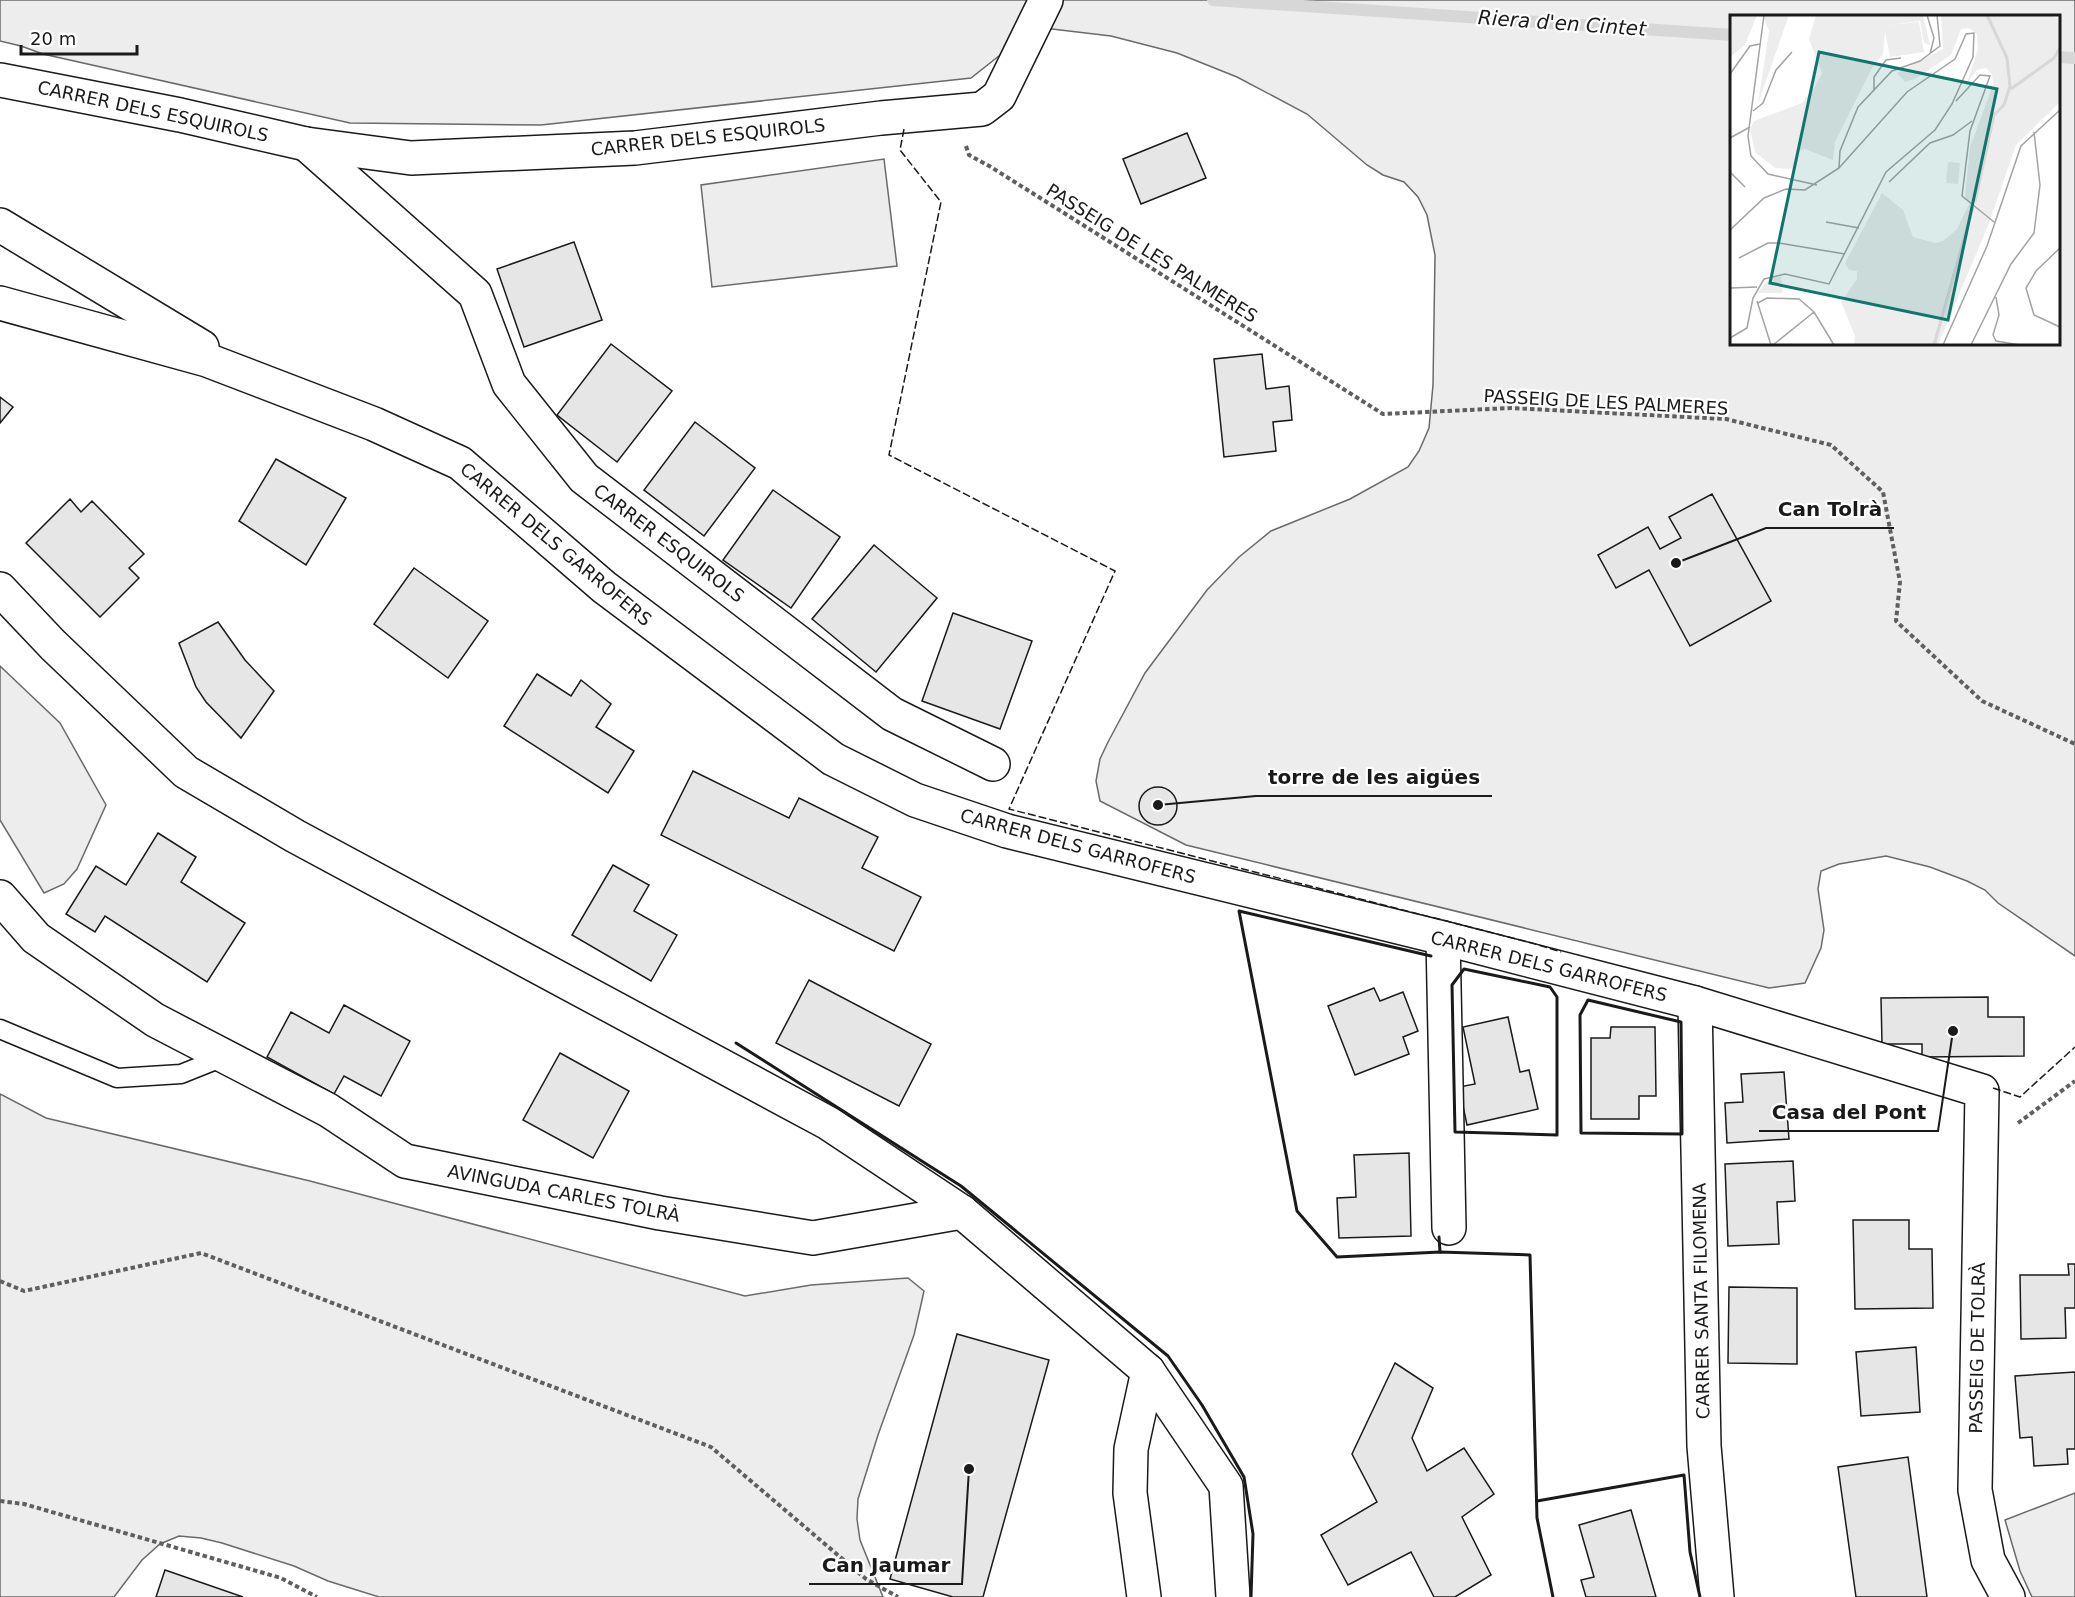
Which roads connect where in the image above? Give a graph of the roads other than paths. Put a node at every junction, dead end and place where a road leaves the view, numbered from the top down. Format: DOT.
graph roads {
  1 [pos="1046,0"];
  2 [pos="0,80"];
  3 [pos="306,144"];
  4 [pos="0,225"];
  5 [pos="423,249"];
  6 [pos="0,303"];
  7 [pos="252,378"];
  8 [pos="0,589"];
  9 [pos="993,764"];
  10 [pos="0,897"];
  11 [pos="1443,938"];
  12 [pos="1695,1004"];
  13 [pos="0,1029"];
  14 [pos="226,1056"];
  15 [pos="1982,1091"];
  16 [pos="962,1212"];
  17 [pos="1449,1228"];
  18 [pos="1148,1371"];
  19 [pos="1144,1597"];
  20 [pos="1233,1597"];
  21 [pos="1717,1597"];
  22 [pos="2008,1597"];
  1 -- 3 [label="street, CARRER DELS ESQUIROLS"];
  2 -- 3 [label="street, CARRER DELS ESQUIROLS"];
  3 -- 5 [label="street, CARRER DELS ESQUIROLS"];
  4 -- 7 [label="street"];
  5 -- 9 [label="street, CARRER ESQUIROLS"];
  6 -- 7 [label="street, CARRER DELS GARROFERS"];
  7 -- 11 [label="street, CARRER DELS GARROFERS"];
  8 -- 16 [label="street"];
  10 -- 14 [label="street, AVINGUDA CARLES TOLRÀ"];
  11 -- 12 [label="street, CARRER DELS GARROFERS"];
  11 -- 17 [label="street"];
  12 -- 15 [label="street, CARRER DELS GARROFERS"];
  12 -- 21 [label="street, CARRER SANTA FILOMENA"];
  13 -- 14 [label="lane"];
  14 -- 16 [label="street, AVINGUDA CARLES TOLRÀ"];
  15 -- 22 [label="street, PASSEIG DE TOLRÀ"];
  16 -- 18 [label="street"];
  18 -- 19 [label="street"];
  18 -- 20 [label="street"];
}
